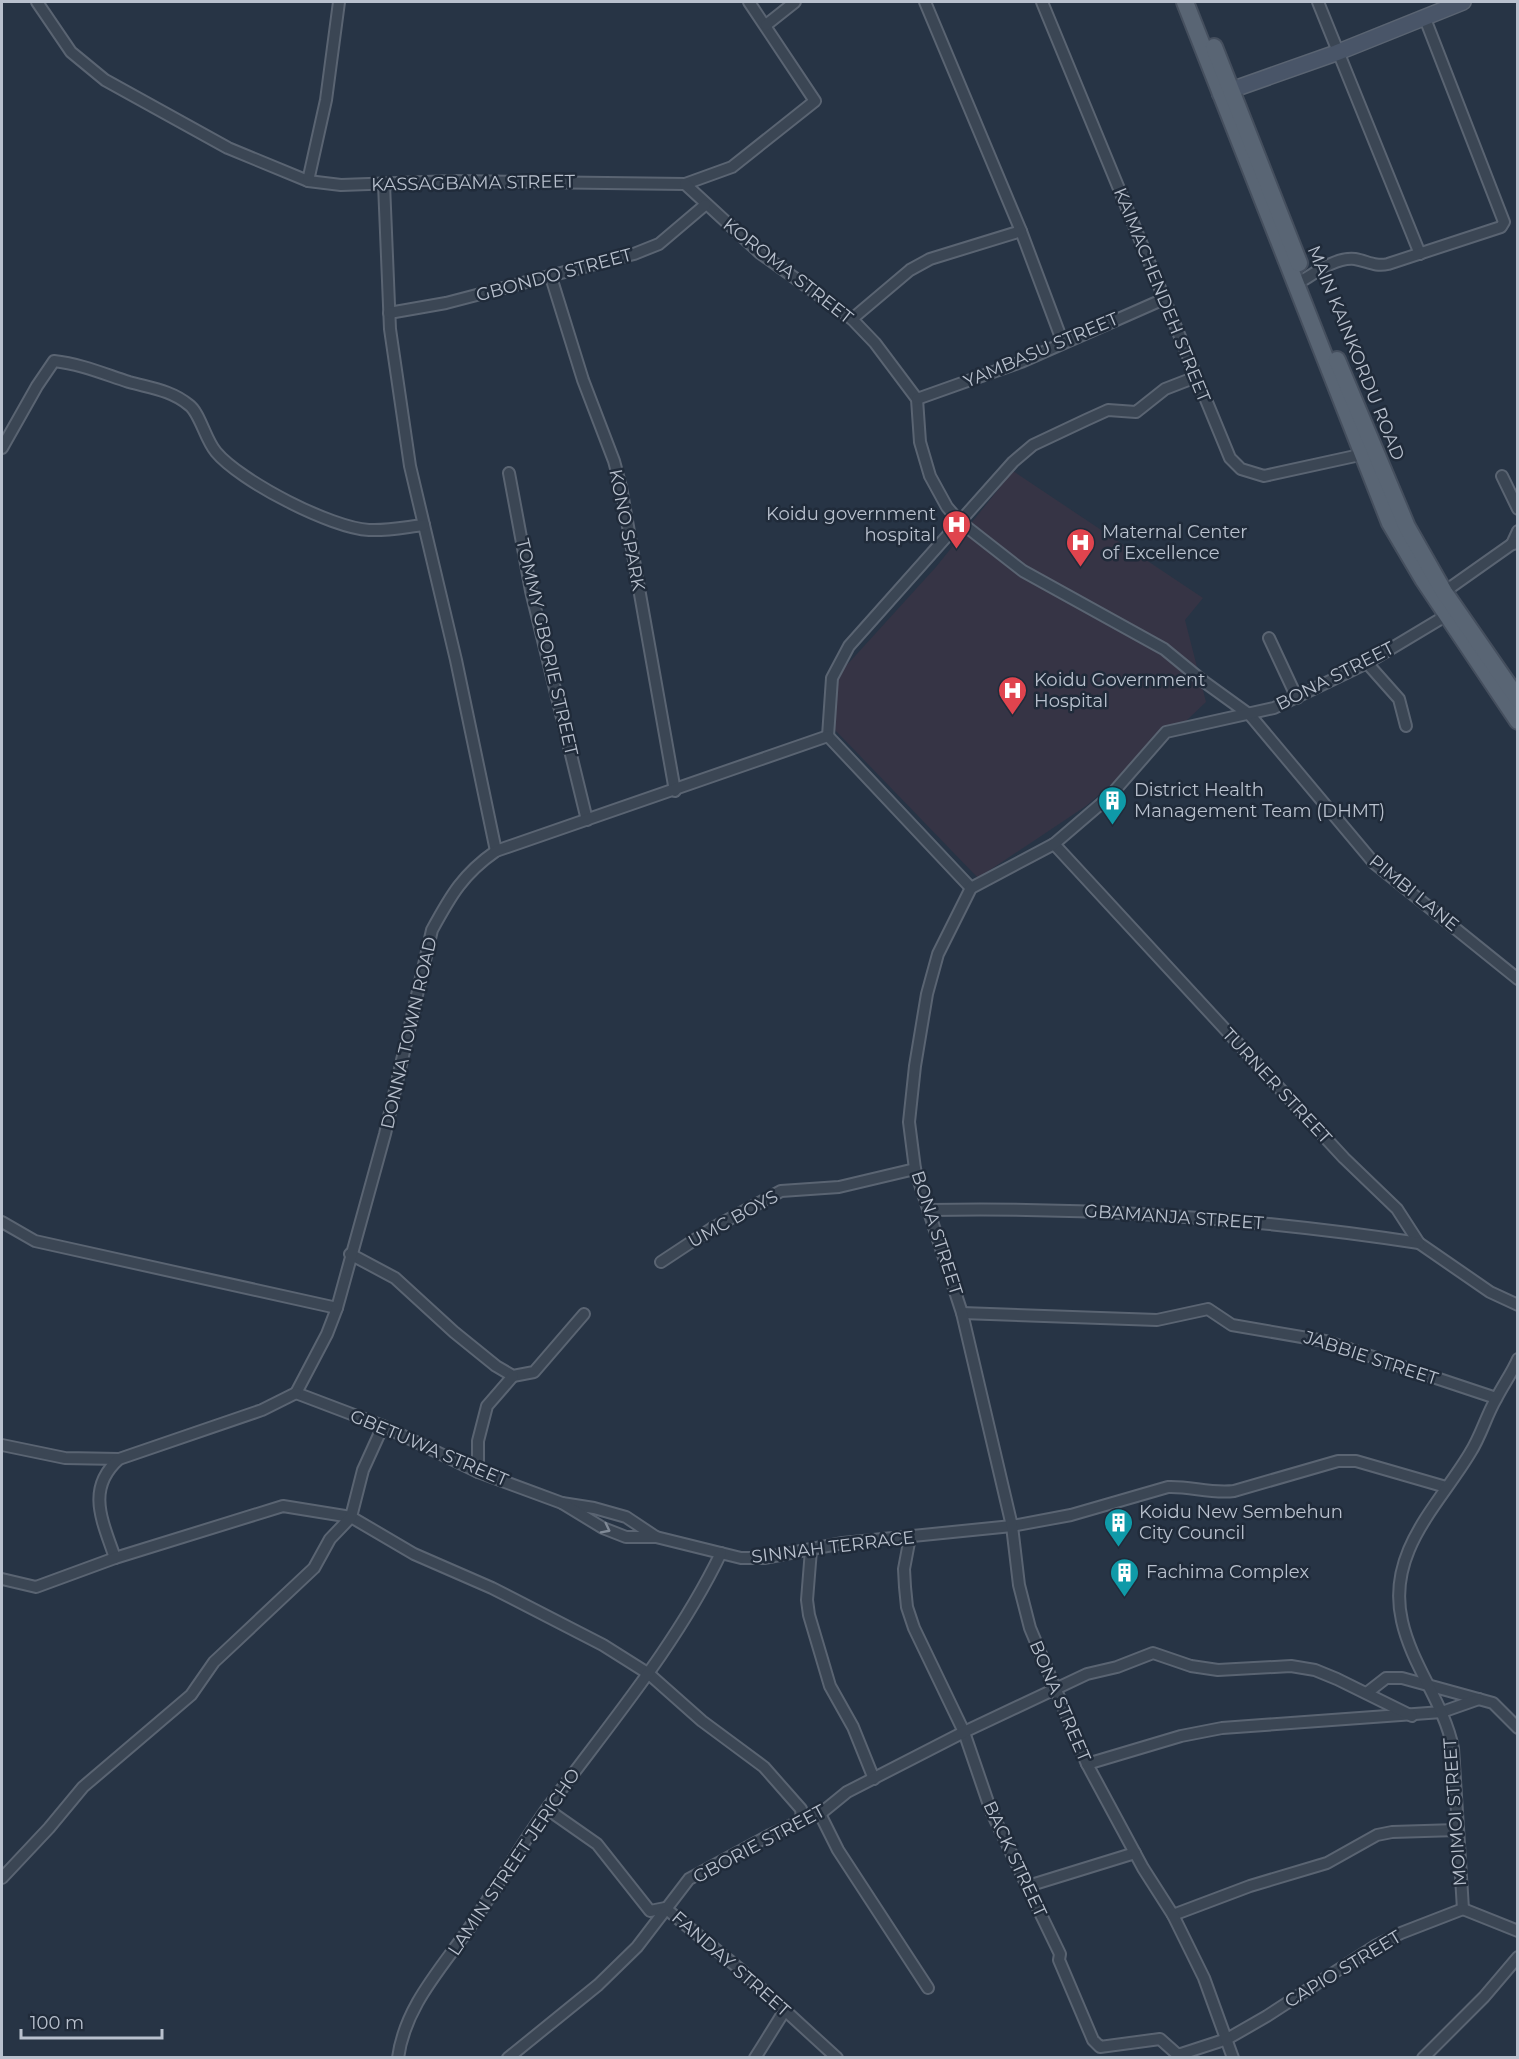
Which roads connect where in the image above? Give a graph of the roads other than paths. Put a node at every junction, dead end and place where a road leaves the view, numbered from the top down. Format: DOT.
graph roads {
  1 [pos="37,2"];
  2 [pos="339,2"];
  3 [pos="749,2"];
  4 [pos="795,2"];
  5 [pos="925,2"];
  6 [pos="1042,2"];
  7 [pos="1185,2"];
  8 [pos="1196,2"];
  9 [pos="1318,2"];
  10 [pos="1463,2"];
  11 [pos="1424,16"];
  12 [pos="766,25"];
  13 [pos="1336,53"];
  14 [pos="1226,92"];
  15 [pos="308,181"];
  16 [pos="384,184"];
  17 [pos="685,184"];
  18 [pos="705,205"];
  19 [pos="1276,220"];
  20 [pos="1021,231"];
  21 [pos="1420,254"];
  22 [pos="551,277"];
  23 [pos="1305,279"];
  24 [pos="1164,298"];
  25 [pos="389,314"];
  26 [pos="852,319"];
  27 [pos="1063,343"];
  28 [pos="1333,366"];
  29 [pos="1196,377"];
  30 [pos="917,399"];
  31 [pos="2,448"];
  32 [pos="1368,453"];
  33 [pos="508,473"];
  34 [pos="1502,476"];
  35 [pos="1518,509"];
  36 [pos="959,520"];
  37 [pos="424,525"];
  38 [pos="1518,531"];
  39 [pos="1515,543"];
  40 [pos="1444,592"];
  41 [pos="1452,612"];
  42 [pos="1269,638"];
  43 [pos="1367,663"];
  44 [pos="1297,698"];
  45 [pos="1518,699"];
  46 [pos="1250,715"];
  47 [pos="1518,722"];
  48 [pos="1406,726"];
  49 [pos="828,736"];
  50 [pos="675,790"];
  51 [pos="587,820"];
  52 [pos="1054,844"];
  53 [pos="496,851"];
  54 [pos="971,888"];
  55 [pos="1518,979"];
  56 [pos="915,1169"];
  57 [pos="928,1210"];
  58 [pos="2,1222"];
  59 [pos="1419,1243"];
  60 [pos="350,1254"];
  61 [pos="661,1262"];
  62 [pos="1518,1305"];
  63 [pos="337,1308"];
  64 [pos="963,1313"];
  65 [pos="584,1314"];
  66 [pos="1518,1359"];
  67 [pos="1515,1375"];
  68 [pos="513,1376"];
  69 [pos="296,1394"];
  70 [pos="1496,1398"];
  71 [pos="384,1426"];
  72 [pos="2,1445"];
  73 [pos="119,1459"];
  74 [pos="478,1472"];
  75 [pos="1446,1487"];
  76 [pos="562,1503"];
  77 [pos="351,1517"];
  78 [pos="1012,1526"];
  79 [pos="656,1537"];
  80 [pos="910,1537"];
  81 [pos="811,1550"];
  82 [pos="721,1553"];
  83 [pos="115,1558"];
  84 [pos="2,1579"];
  85 [pos="649,1674"];
  86 [pos="1428,1685"];
  87 [pos="1054,1689"];
  88 [pos="1368,1692"];
  89 [pos="1479,1699"];
  90 [pos="1442,1712"];
  91 [pos="1412,1716"];
  92 [pos="1518,1728"];
  93 [pos="964,1732"];
  94 [pos="1086,1764"];
  95 [pos="874,1779"];
  96 [pos="547,1809"];
  97 [pos="820,1814"];
  98 [pos="802,1820"];
  99 [pos="1457,1830"];
  100 [pos="1135,1853"];
  101 [pos="2,1878"];
  102 [pos="1028,1886"];
  103 [pos="665,1908"];
  104 [pos="1463,1909"];
  105 [pos="1173,1915"];
  106 [pos="1518,1931"];
  107 [pos="1518,1957"];
  108 [pos="928,1988"];
  109 [pos="785,2010"];
  110 [pos="1227,2039"];
  111 [pos="398,2058"];
  112 [pos="508,2058"];
  113 [pos="755,2058"];
  114 [pos="837,2058"];
  115 [pos="1233,2058"];
  116 [pos="1423,2058"];
  1 -- 15 [label="street, KASSAGBAMA STREET"];
  2 -- 15 [label="street"];
  3 -- 12 [label="street"];
  4 -- 12 [label="street"];
  5 -- 20 [label="street"];
  6 -- 24 [label="street, KAIMACHENDEH STREET"];
  7 -- 14 [label="main road"];
  8 -- 14 [label="main road"];
  9 -- 13 [label="street"];
  10 -- 11 [label="main road"];
  11 -- 13 [label="main road"];
  11 -- 21 [label="street"];
  12 -- 17 [label="street, KASSAGBAMA STREET"];
  13 -- 14 [label="main road"];
  13 -- 21 [label="street"];
  14 -- 19 [label="main road"];
  15 -- 16 [label="street, KASSAGBAMA STREET"];
  16 -- 17 [label="street, KASSAGBAMA STREET"];
  16 -- 25 [label="street"];
  17 -- 18 [label="street, KOROMA STREET"];
  18 -- 22 [label="street, GBONDO STREET"];
  18 -- 26 [label="street, KOROMA STREET"];
  19 -- 23 [label="main road, MAIN KAINKORDU ROAD"];
  19 -- 28 [label="main road"];
  20 -- 26 [label="street"];
  20 -- 27 [label="street"];
  21 -- 23 [label="street"];
  22 -- 25 [label="street, GBONDO STREET"];
  22 -- 50 [label="street, KONO SPARK"];
  23 -- 28 [label="main road, MAIN KAINKORDU ROAD"];
  24 -- 27 [label="street, YAMBASU STREET"];
  24 -- 29 [label="street, KAIMACHENDEH STREET"];
  25 -- 37 [label="street"];
  26 -- 30 [label="street, KOROMA STREET"];
  27 -- 30 [label="street, YAMBASU STREET"];
  28 -- 32 [label="main road"];
  29 -- 32 [label="street, KAIMACHENDEH STREET"];
  29 -- 36 [label="street"];
  30 -- 36 [label="street"];
  31 -- 37 [label="street"];
  32 -- 40 [label="main road, MAIN KAINKORDU ROAD"];
  32 -- 41 [label="main road"];
  33 -- 51 [label="street, TOMMY GBORIE STREET"];
  34 -- 35 [label="street"];
  36 -- 46 [label="street, PIMBI LANE"];
  36 -- 49 [label="street"];
  37 -- 53 [label="street"];
  38 -- 39 [label="street"];
  39 -- 40 [label="street"];
  40 -- 41 [label="main road, MAIN KAINKORDU ROAD"];
  41 -- 43 [label="street, BONA STREET"];
  41 -- 45 [label="main road, MAIN KAINKORDU ROAD"];
  41 -- 47 [label="main road"];
  42 -- 44 [label="street"];
  43 -- 44 [label="street, BONA STREET"];
  43 -- 48 [label="street"];
  44 -- 46 [label="street, BONA STREET"];
  46 -- 52 [label="street, BONA STREET"];
  46 -- 55 [label="street, PIMBI LANE"];
  49 -- 50 [label="street, DONNA TOWN ROAD"];
  49 -- 54 [label="street"];
  50 -- 51 [label="street, DONNA TOWN ROAD"];
  51 -- 53 [label="street, DONNA TOWN ROAD"];
  52 -- 54 [label="street, BONA STREET"];
  52 -- 59 [label="street, TURNER STREET"];
  53 -- 60 [label="street, DONNA TOWN ROAD"];
  54 -- 56 [label="street, BONA STREET"];
  56 -- 57 [label="street, BONA STREET"];
  56 -- 61 [label="street, UMC BOYS"];
  57 -- 59 [label="street, GBAMANJA STREET"];
  57 -- 64 [label="street, BONA STREET"];
  58 -- 63 [label="street"];
  59 -- 62 [label="street, TURNER STREET"];
  60 -- 63 [label="street, DONNA TOWN ROAD"];
  60 -- 68 [label="street"];
  63 -- 69 [label="street, DONNA TOWN ROAD"];
  64 -- 70 [label="street, JABBIE STREET"];
  64 -- 78 [label="street, BONA STREET"];
  65 -- 68 [label="street"];
  66 -- 67 [label="street, MOIMOI STREET"];
  67 -- 70 [label="street, MOIMOI STREET"];
  68 -- 74 [label="street"];
  69 -- 71 [label="street, GBETUWA STREET"];
  69 -- 73 [label="street"];
  70 -- 75 [label="street, MOIMOI STREET"];
  71 -- 74 [label="street, GBETUWA STREET"];
  71 -- 77 [label="street"];
  72 -- 73 [label="street"];
  73 -- 83 [label="street"];
  74 -- 76 [label="street, GBETUWA STREET"];
  75 -- 78 [label="street, SINNAH TERRACE"];
  75 -- 86 [label="street, MOIMOI STREET"];
  76 -- 79 [label="street, SINNAH TERRACE"];
  76 -- 79 [label="street, SINNAH TERRACE, one-way"];
  77 -- 83 [label="street"];
  77 -- 85 [label="street"];
  77 -- 101 [label="street"];
  78 -- 80 [label="street, SINNAH TERRACE"];
  78 -- 87 [label="street, BONA STREET"];
  79 -- 82 [label="street, SINNAH TERRACE"];
  80 -- 81 [label="street, SINNAH TERRACE"];
  80 -- 93 [label="street, BACK STREET"];
  81 -- 82 [label="street, SINNAH TERRACE"];
  81 -- 95 [label="street"];
  82 -- 85 [label="street, LAMIN STREET JERICHO"];
  83 -- 84 [label="street"];
  85 -- 96 [label="street, LAMIN STREET JERICHO"];
  85 -- 98 [label="street"];
  86 -- 88 [label="street"];
  86 -- 89 [label="street"];
  86 -- 90 [label="street, MOIMOI STREET"];
  87 -- 88 [label="street, GBORIE STREET"];
  87 -- 93 [label="street, GBORIE STREET"];
  87 -- 94 [label="street, BONA STREET"];
  88 -- 91 [label="street, GBORIE STREET"];
  89 -- 90 [label="street"];
  89 -- 92 [label="street"];
  90 -- 91 [label="street"];
  90 -- 99 [label="street, MOIMOI STREET"];
  91 -- 94 [label="street"];
  93 -- 95 [label="street, GBORIE STREET"];
  93 -- 102 [label="street, BACK STREET"];
  94 -- 100 [label="street, BONA STREET"];
  95 -- 97 [label="street, GBORIE STREET"];
  96 -- 103 [label="street, FANDAY STREET"];
  96 -- 111 [label="street, LAMIN STREET JERICHO"];
  97 -- 98 [label="street, GBORIE STREET"];
  97 -- 108 [label="street"];
  98 -- 103 [label="street, GBORIE STREET"];
  99 -- 104 [label="street, MOIMOI STREET"];
  99 -- 105 [label="street"];
  100 -- 102 [label="street"];
  100 -- 105 [label="street, BONA STREET"];
  102 -- 110 [label="street, BACK STREET"];
  103 -- 109 [label="street, FANDAY STREET"];
  103 -- 112 [label="street, GBORIE STREET"];
  104 -- 106 [label="street"];
  104 -- 110 [label="street, CAPIO STREET"];
  105 -- 110 [label="street, BONA STREET"];
  107 -- 116 [label="street"];
  109 -- 113 [label="street"];
  109 -- 114 [label="street, FANDAY STREET"];
  110 -- 115 [label="street, BONA STREET"];
}
